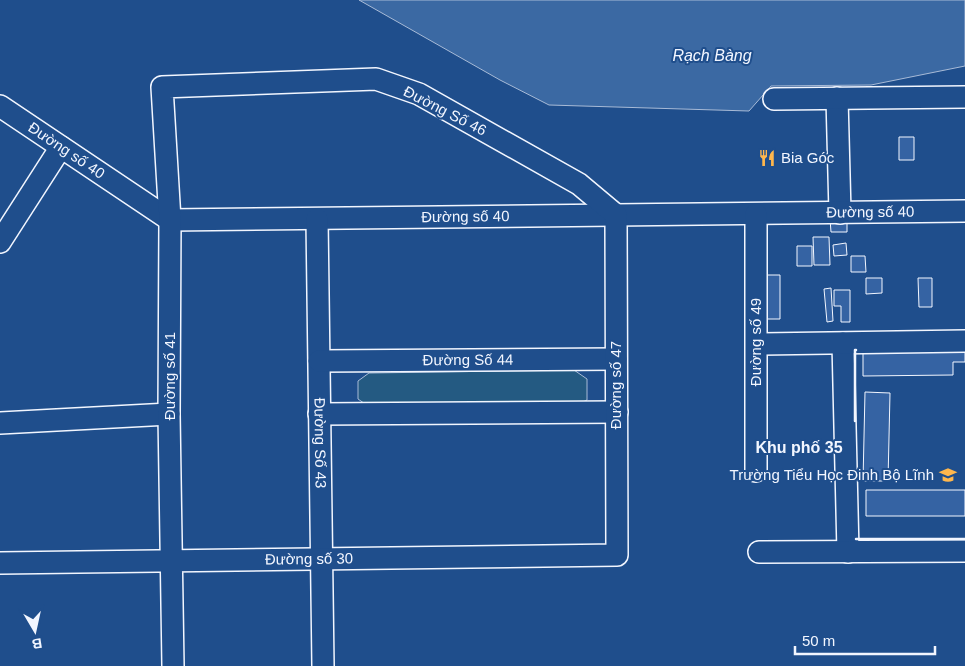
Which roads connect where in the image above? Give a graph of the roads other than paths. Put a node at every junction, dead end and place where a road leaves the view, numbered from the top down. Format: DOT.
graph roads {
  1 [pos="162,87"];
  2 [pos="965,97"];
  3 [pos="837,98"];
  4 [pos="774,99"];
  5 [pos="0,106"];
  6 [pos="61,147"];
  7 [pos="965,211"];
  8 [pos="840,213"];
  9 [pos="756,214"];
  10 [pos="616,215"];
  11 [pos="317,219"];
  12 [pos="170,220"];
  13 [pos="0,242"];
  14 [pos="965,341"];
  15 [pos="843,343"];
  16 [pos="757,344"];
  17 [pos="616,359"];
  18 [pos="319,361"];
  19 [pos="616,412"];
  20 [pos="169,414"];
  21 [pos="319,414"];
  22 [pos="0,423"];
  23 [pos="756,471"];
  24 [pos="965,551"];
  25 [pos="758,552"];
  26 [pos="848,552"];
  27 [pos="617,555"];
  28 [pos="321,559"];
  29 [pos="170,561"];
  30 [pos="0,562"];
  31 [pos="173,666"];
  32 [pos="323,666"];
  1 -- 10 [label="street, Đường Số 46"];
  1 -- 12 [label="street, Đường số 41"];
  2 -- 3 [label="street"];
  3 -- 4 [label="street"];
  3 -- 8 [label="street"];
  5 -- 6 [label="street, Đường số 40"];
  6 -- 12 [label="street, Đường số 40"];
  6 -- 13 [label="street"];
  7 -- 8 [label="street, Đường số 40"];
  8 -- 9 [label="street, Đường số 40"];
  9 -- 10 [label="street, Đường số 40"];
  9 -- 16 [label="street, Đường số 49"];
  10 -- 11 [label="street, Đường số 40"];
  10 -- 17 [label="street, Đường số 47"];
  11 -- 12 [label="street, Đường số 40"];
  11 -- 18 [label="street, Đường Số 43"];
  12 -- 20 [label="street, Đường số 41"];
  14 -- 15 [label="street"];
  15 -- 16 [label="street"];
  15 -- 26 [label="street"];
  16 -- 23 [label="street, Đường số 49"];
  17 -- 18 [label="street, Đường Số 44"];
  17 -- 19 [label="street, Đường số 47"];
  18 -- 21 [label="street, Đường Số 43"];
  19 -- 21 [label="street"];
  19 -- 27 [label="street, Đường số 47"];
  20 -- 22 [label="street"];
  20 -- 29 [label="street, Đường số 41"];
  21 -- 28 [label="street, Đường Số 43"];
  24 -- 26 [label="street"];
  25 -- 26 [label="street"];
  27 -- 28 [label="street, Đường số 30"];
  28 -- 29 [label="street, Đường số 30"];
  28 -- 32 [label="street, Đường Số 43"];
  29 -- 30 [label="street, Đường số 30"];
  29 -- 31 [label="street, Đường số 41"];
}
